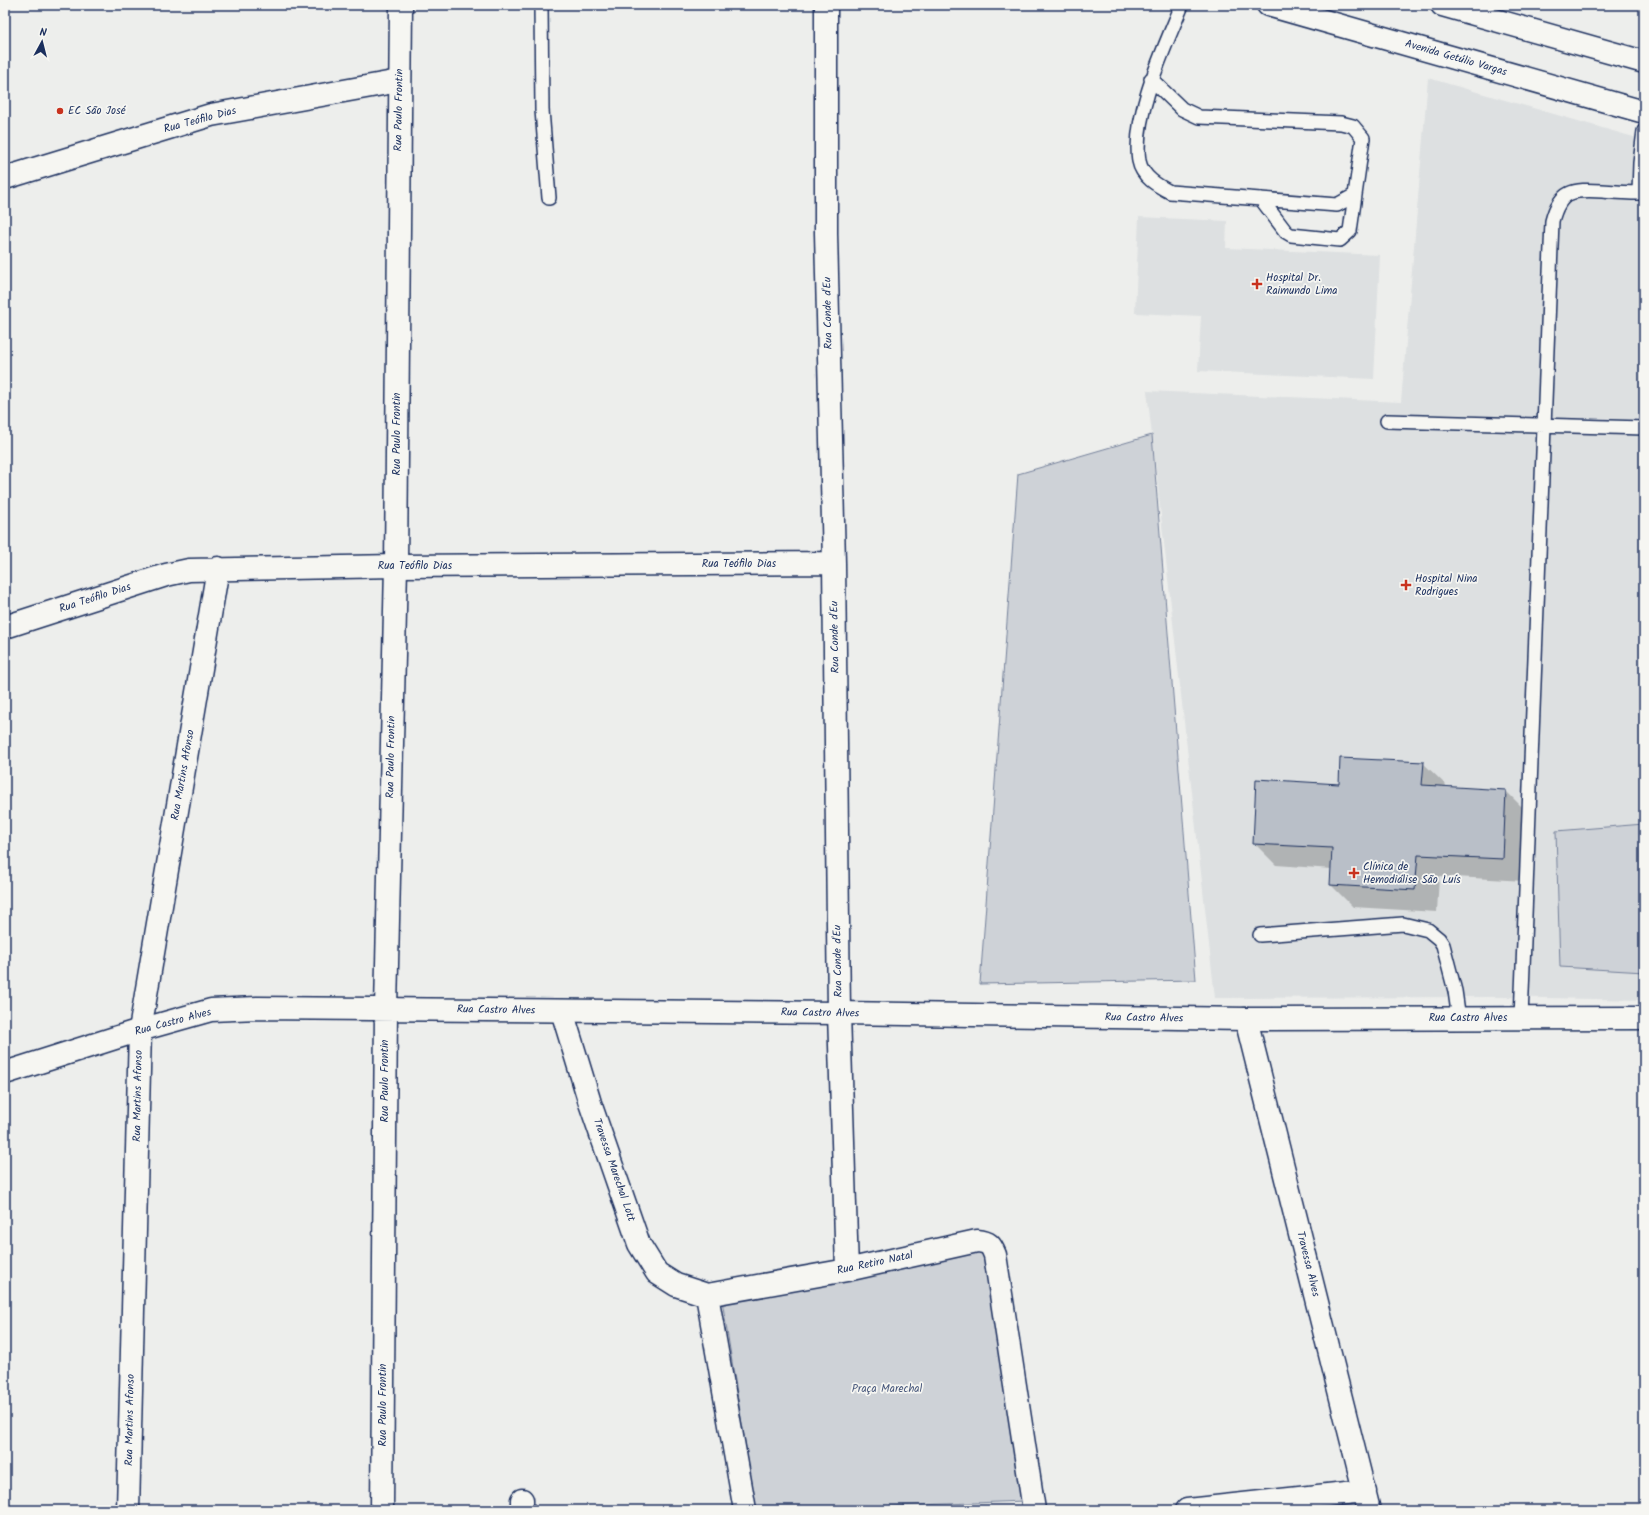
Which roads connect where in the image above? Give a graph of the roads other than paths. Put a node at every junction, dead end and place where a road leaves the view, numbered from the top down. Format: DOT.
graph roads {
  1 [pos="401,5"];
  2 [pos="541,5"];
  3 [pos="826,5"];
  4 [pos="1182,5"];
  5 [pos="1268,5"];
  6 [pos="1442,5"];
  7 [pos="1644,62"];
  8 [pos="1151,79"];
  9 [pos="399,81"];
  10 [pos="1644,112"];
  11 [pos="1644,131"];
  12 [pos="5,178"];
  13 [pos="1642,194"];
  14 [pos="1355,195"];
  15 [pos="549,198"];
  16 [pos="1260,199"];
  17 [pos="1387,421"];
  18 [pos="1544,426"];
  19 [pos="1644,428"];
  20 [pos="834,563"];
  21 [pos="396,566"];
  22 [pos="218,568"];
  23 [pos="5,627"];
  24 [pos="1260,935"];
  25 [pos="386,1009"];
  26 [pos="562,1011"];
  27 [pos="839,1013"];
  28 [pos="1459,1018"];
  29 [pos="1521,1018"];
  30 [pos="1644,1018"];
  31 [pos="1246,1019"];
  32 [pos="140,1030"];
  33 [pos="5,1073"];
  34 [pos="847,1270"];
  35 [pos="707,1295"];
  36 [pos="1367,1501"];
  37 [pos="128,1510"];
  38 [pos="382,1510"];
  39 [pos="745,1510"];
  40 [pos="1034,1510"];
  41 [pos="1187,1510"];
  1 -- 9 [label="street, Rua Paulo Frontin"];
  2 -- 15 [label="lane"];
  3 -- 20 [label="street, Rua Conde d'Eu"];
  4 -- 8 [label="lane"];
  5 -- 10 [label="street, Avenida Getúlio Vargas"];
  6 -- 7 [label="street"];
  8 -- 14 [label="lane"];
  8 -- 16 [label="lane"];
  9 -- 12 [label="street, Rua Teófilo Dias"];
  9 -- 21 [label="street, Rua Paulo Frontin"];
  11 -- 13 [label="lane"];
  13 -- 18 [label="lane"];
  14 -- 16 [label="lane"];
  14 -- 16 [label="lane"];
  17 -- 18 [label="lane"];
  18 -- 19 [label="lane"];
  18 -- 29 [label="lane"];
  20 -- 21 [label="street, Rua Teófilo Dias"];
  20 -- 27 [label="street, Rua Conde d'Eu"];
  21 -- 22 [label="street, Rua Teófilo Dias"];
  21 -- 25 [label="street, Rua Paulo Frontin"];
  22 -- 23 [label="street, Rua Teófilo Dias"];
  22 -- 32 [label="street, Rua Martins Afonso"];
  24 -- 28 [label="lane"];
  25 -- 26 [label="street, Rua Castro Alves"];
  25 -- 32 [label="street, Rua Castro Alves"];
  25 -- 38 [label="street, Rua Paulo Frontin"];
  26 -- 27 [label="street, Rua Castro Alves"];
  26 -- 35 [label="street, Travessa Marechal Lott"];
  27 -- 31 [label="street, Rua Castro Alves"];
  27 -- 34 [label="street, Rua Conde d'Eu"];
  28 -- 29 [label="street, Rua Castro Alves"];
  28 -- 31 [label="street, Rua Castro Alves"];
  29 -- 30 [label="street, Rua Castro Alves"];
  31 -- 36 [label="street, Travessa Alves"];
  32 -- 33 [label="street, Rua Castro Alves"];
  32 -- 37 [label="street, Rua Martins Afonso"];
  34 -- 35 [label="street, Rua Retiro Natal"];
  34 -- 40 [label="street, Rua Retiro Natal"];
  35 -- 39 [label="street"];
  36 -- 41 [label="street"];
}
